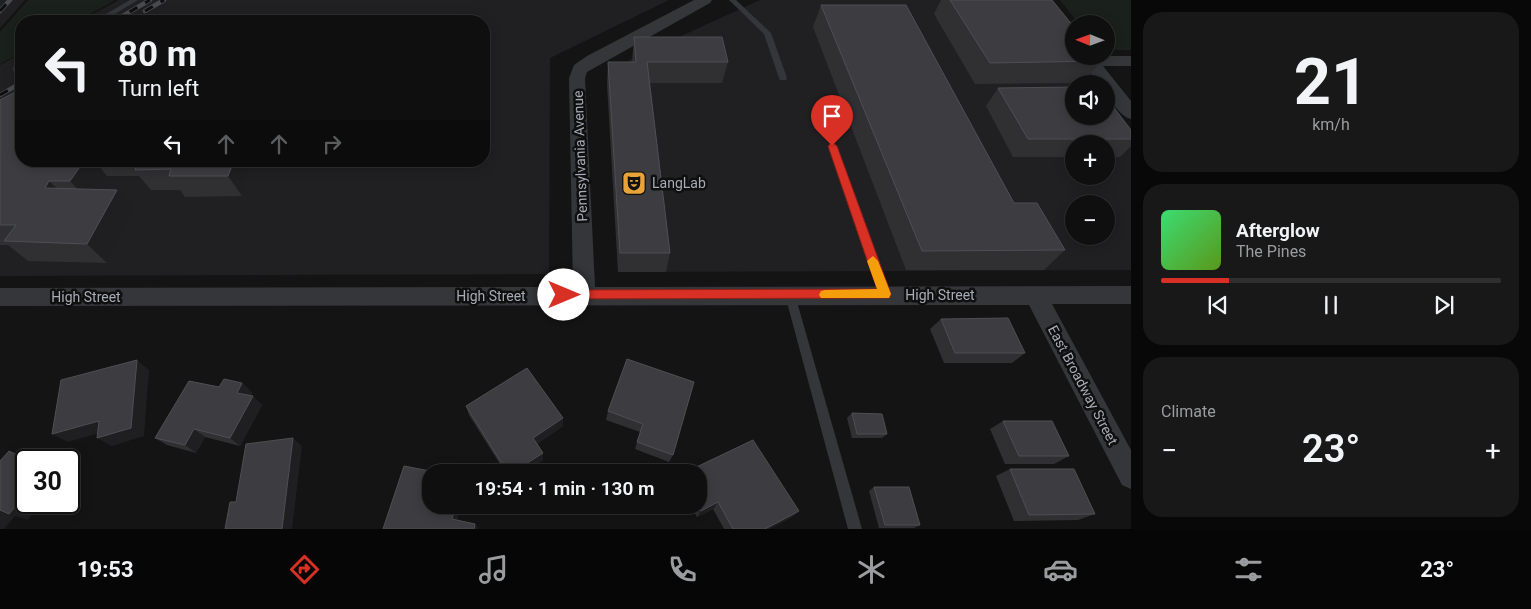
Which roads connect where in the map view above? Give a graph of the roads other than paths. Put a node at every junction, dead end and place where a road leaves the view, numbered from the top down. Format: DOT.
graph roads {
  1 [pos="135,0"];
  2 [pos="705,0"];
  3 [pos="732,0"];
  4 [pos="109,15"];
  5 [pos="1115,60"];
  6 [pos="1131,61"];
  7 [pos="1093,65"];
  8 [pos="783,78"];
  9 [pos="1131,113"];
  10 [pos="832,146"];
  11 [pos="885,294"];
  12 [pos="584,295"];
  13 [pos="790,295"];
  14 [pos="1035,295"];
  15 [pos="1131,295"];
  16 [pos="2,301"];
  17 [pos="1131,476"];
  18 [pos="855,529"];
  1 -- 4 [label="lane"];
  2 -- 12 [label="street, Pennsylvania Avenue"];
  3 -- 8 [label="lane"];
  5 -- 6 [label="street"];
  7 -- 9 [label="street"];
  10 -- 11 [label="lane"];
  11 -- 13 [label="street, High Street"];
  11 -- 14 [label="street, High Street"];
  12 -- 13 [label="street, High Street"];
  12 -- 16 [label="street, High Street"];
  13 -- 18 [label="lane"];
  14 -- 15 [label="street, High Street"];
  14 -- 17 [label="street, East Broadway Street"];
}
